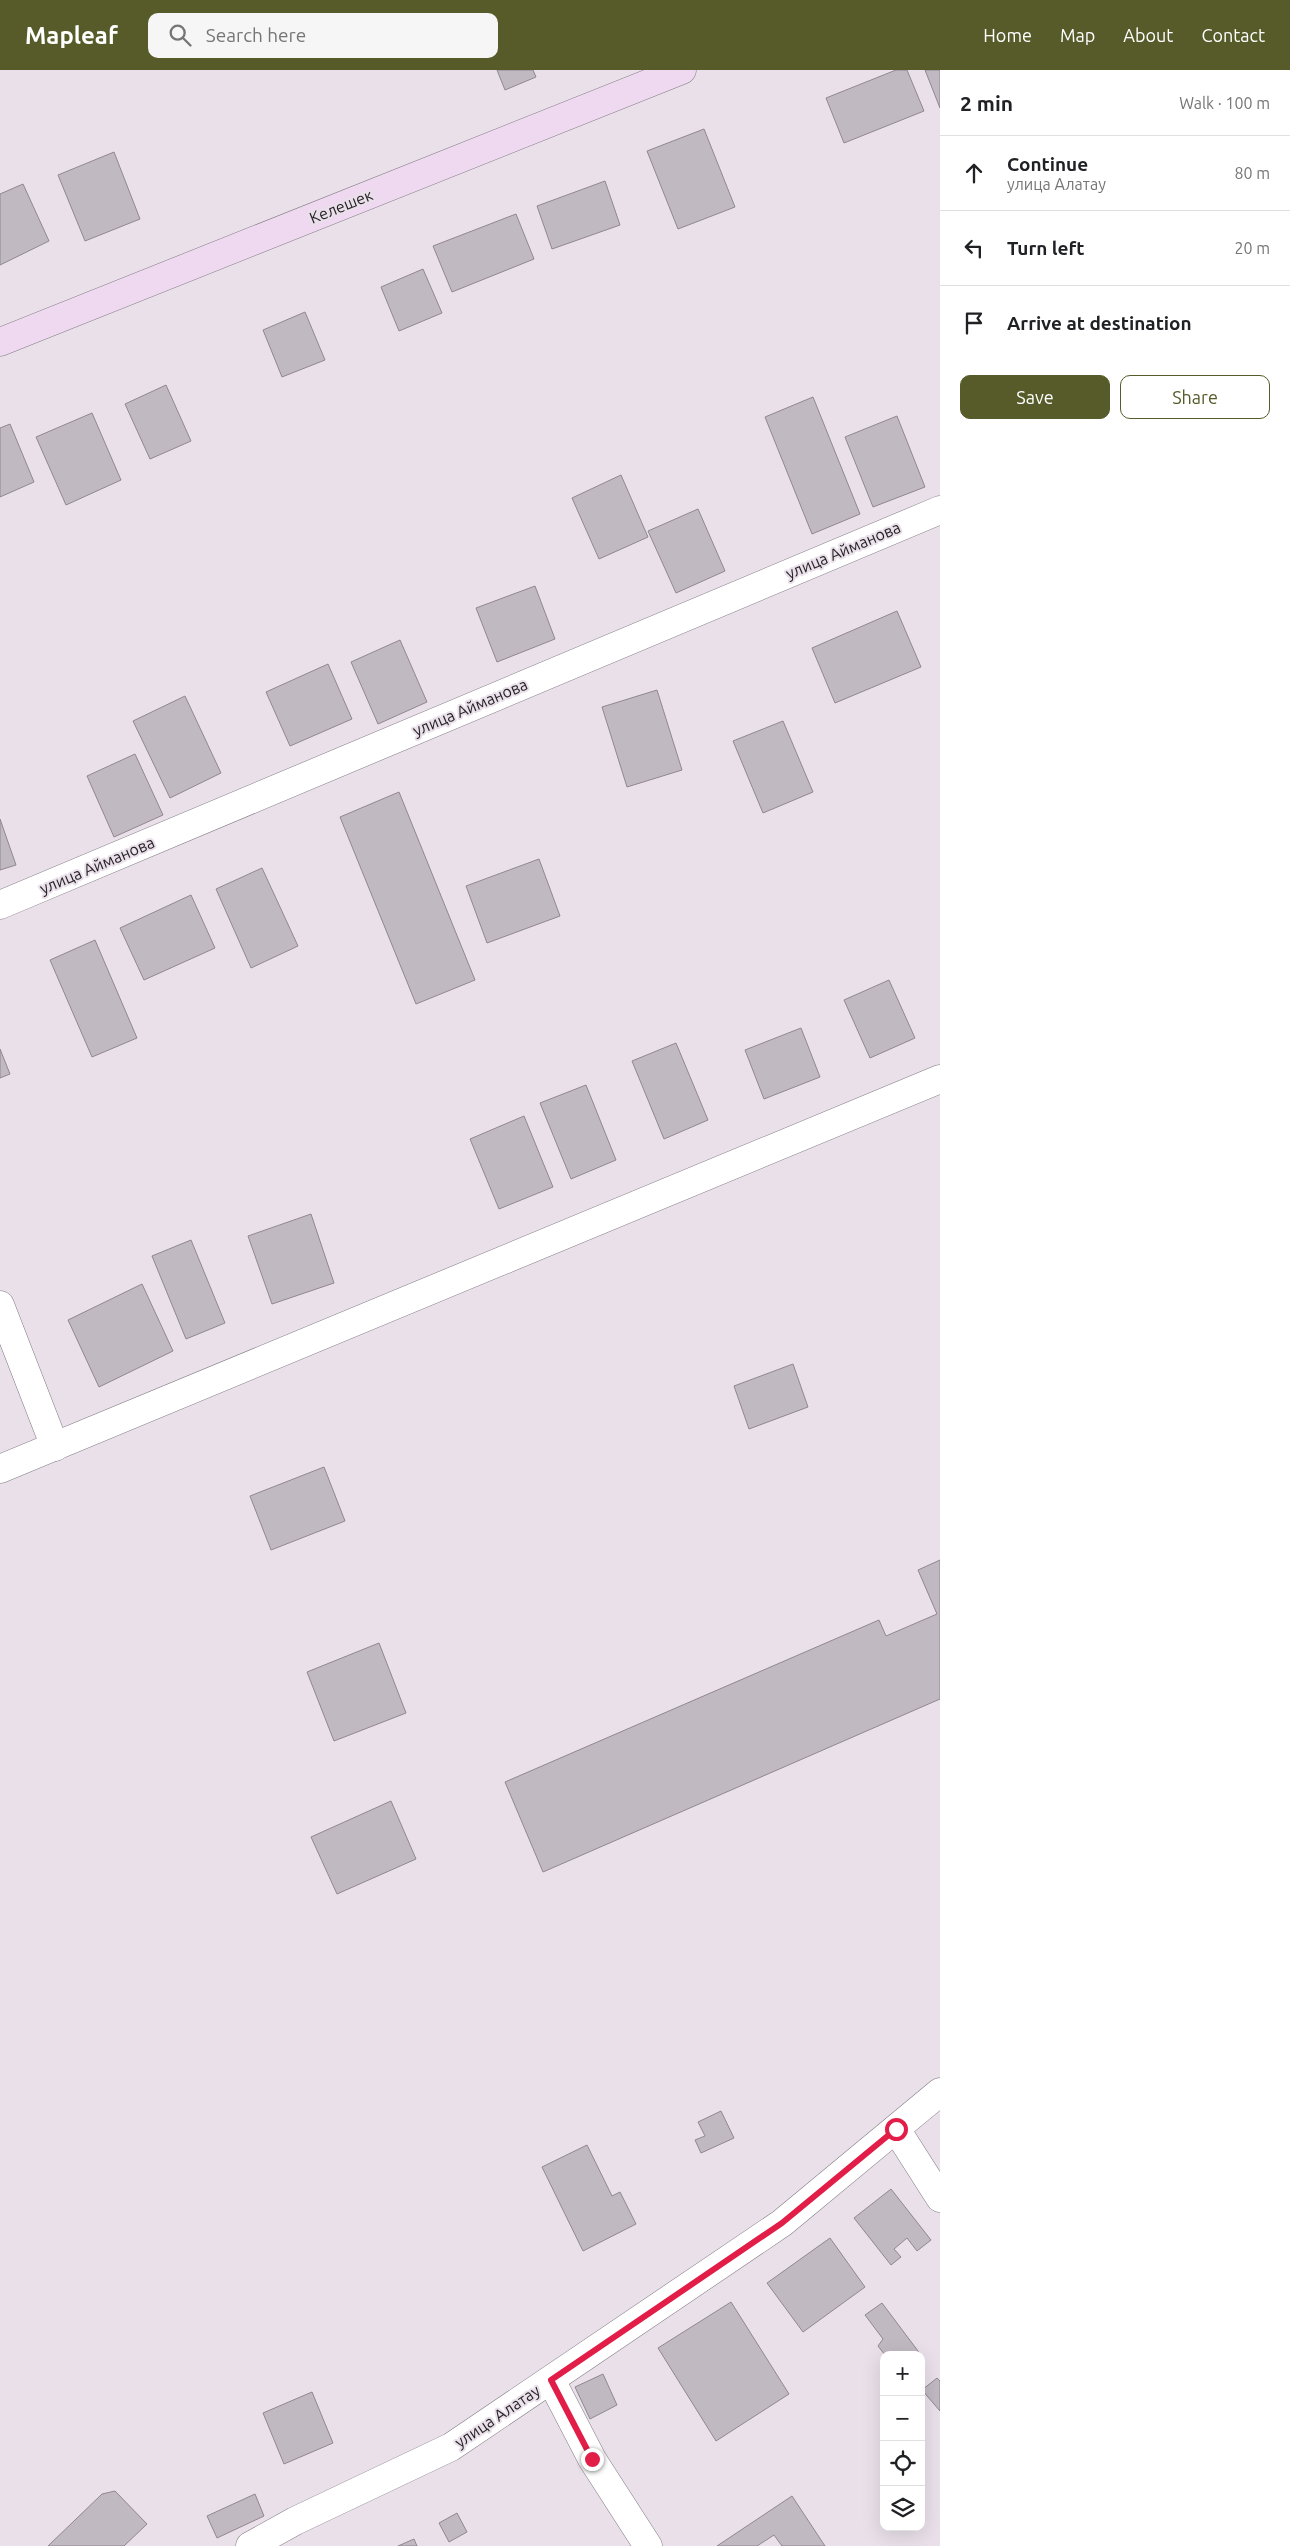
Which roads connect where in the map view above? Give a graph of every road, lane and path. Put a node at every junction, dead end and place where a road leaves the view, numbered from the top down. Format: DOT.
graph roads {
  1 [pos="682,70"];
  2 [pos="0,342"];
  3 [pos="940,510"];
  4 [pos="0,905"];
  5 [pos="940,1079"];
  6 [pos="0,1305"];
  7 [pos="55,1447"];
  8 [pos="0,1469"];
  9 [pos="940,2092"];
  10 [pos="896,2129"];
  11 [pos="940,2198"];
  12 [pos="551,2380"];
  13 [pos="250,2546"];
  14 [pos="648,2546"];
  1 -- 2 [label="street, Келешек"];
  3 -- 4 [label="street, улица Айманова"];
  5 -- 7 [label="street"];
  6 -- 7 [label="street"];
  7 -- 8 [label="street"];
  9 -- 10 [label="street, улица Алатау"];
  10 -- 11 [label="street"];
  10 -- 12 [label="street, улица Алатау"];
  12 -- 13 [label="street, улица Алатау"];
  12 -- 14 [label="street"];
}
